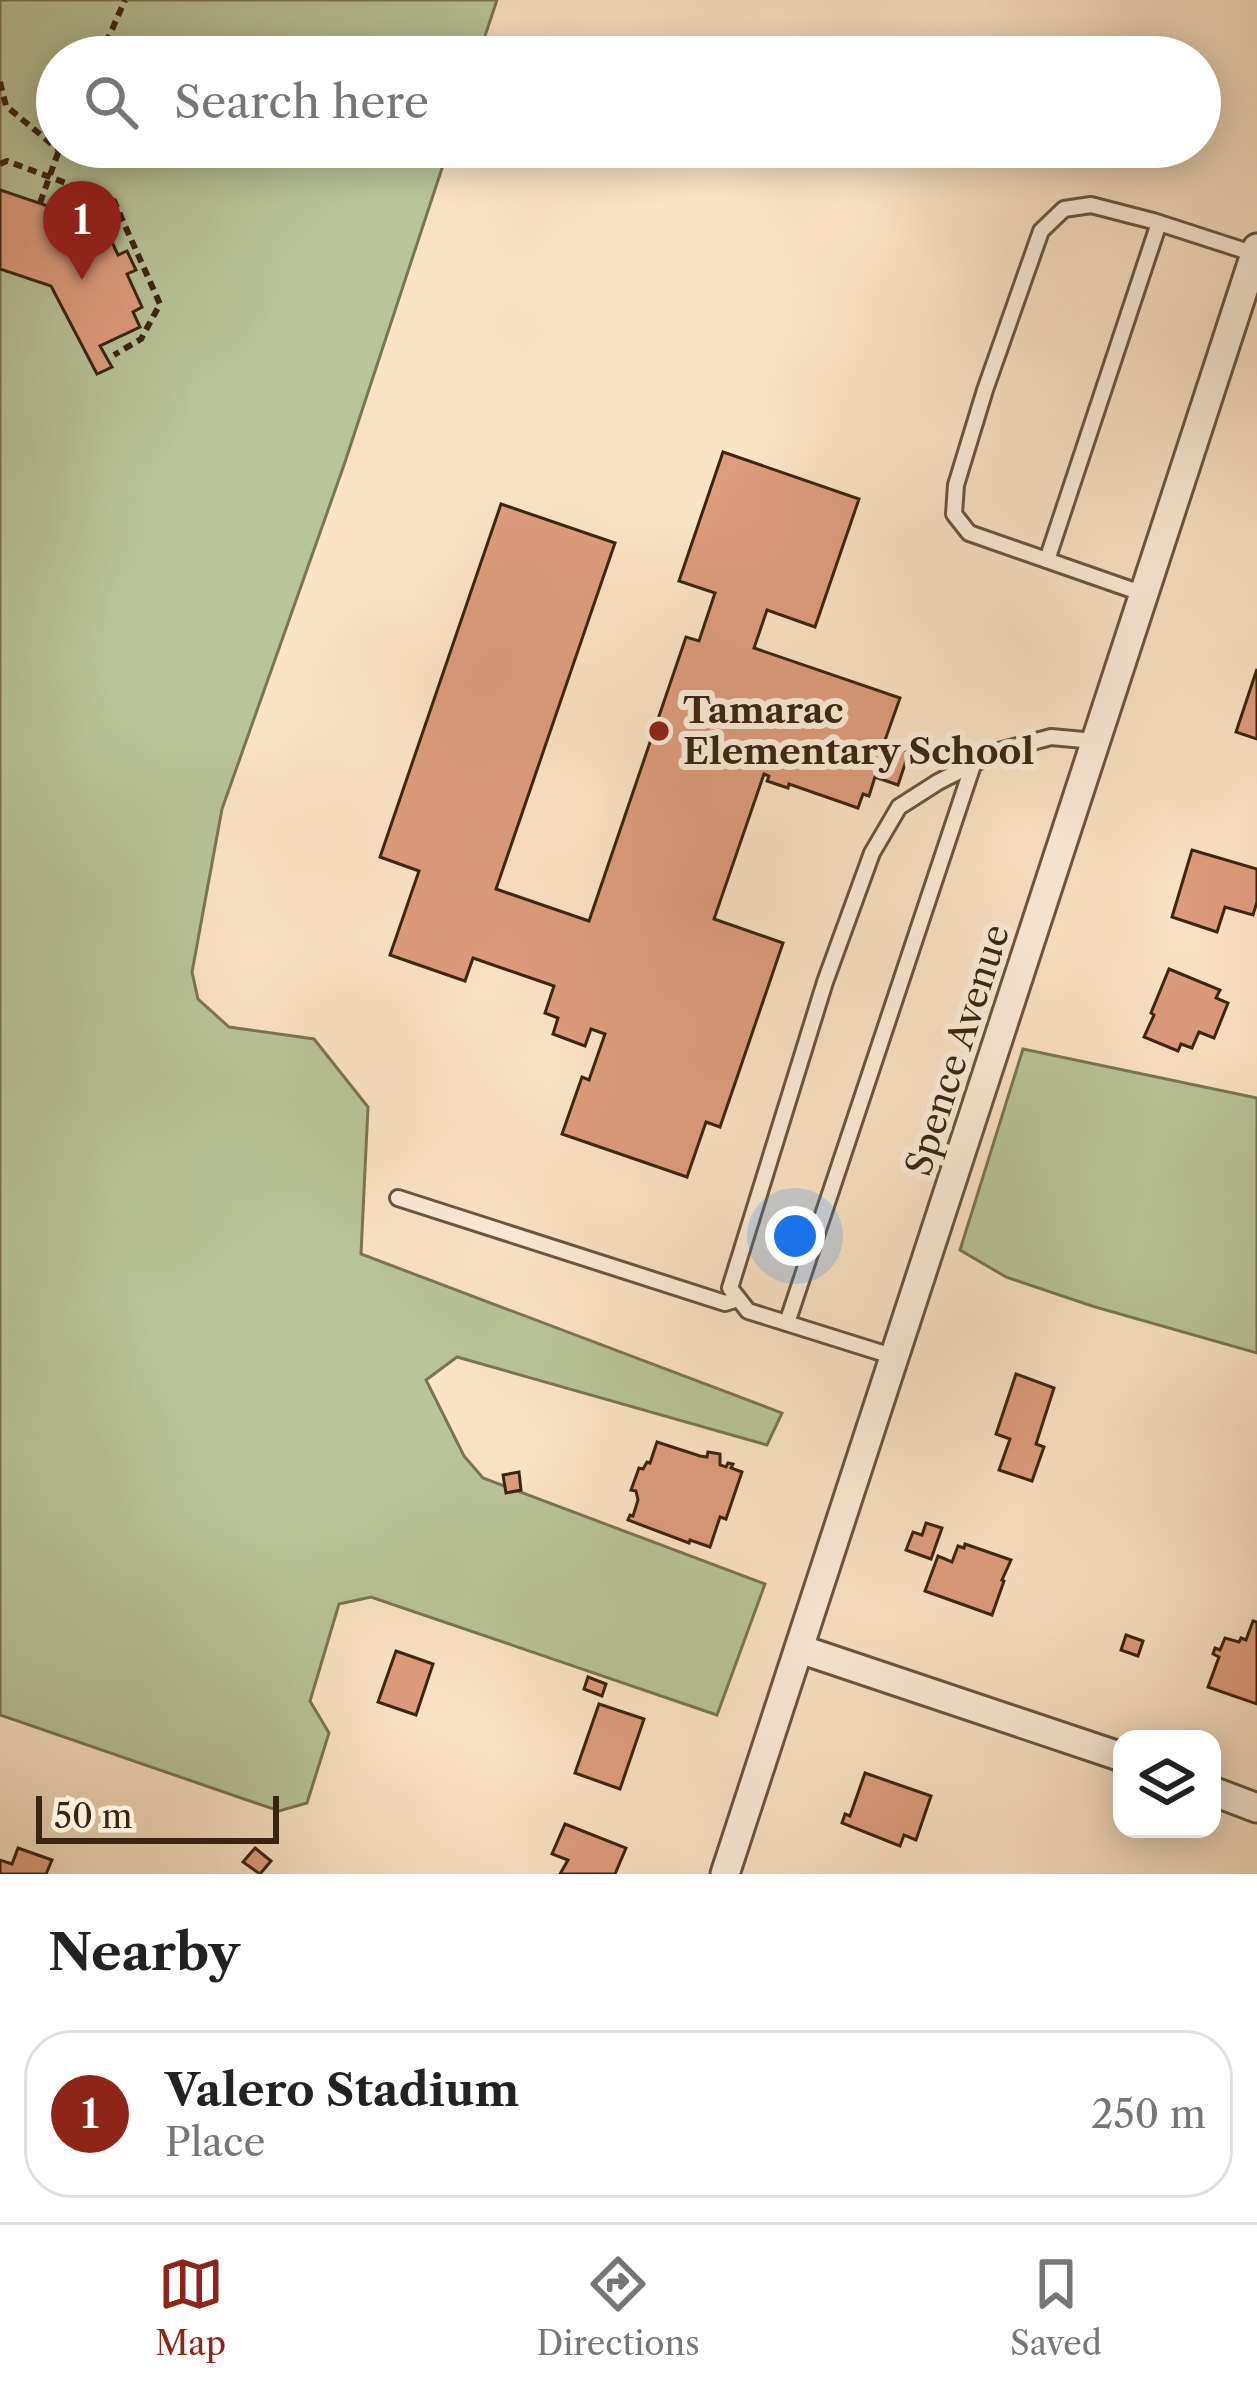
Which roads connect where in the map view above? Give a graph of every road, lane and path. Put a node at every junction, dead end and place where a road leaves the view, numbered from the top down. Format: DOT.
graph roads {
  1 [pos="125,0"];
  2 [pos="109,36"];
  3 [pos="0,82"];
  4 [pos="36,130"];
  5 [pos="0,164"];
  6 [pos="53,168"];
  7 [pos="50,177"];
  8 [pos="40,203"];
  9 [pos="1160,223"];
  10 [pos="1256,251"];
  11 [pos="114,355"];
  12 [pos="1047,560"];
  13 [pos="1144,594"];
  14 [pos="1096,741"];
  15 [pos="973,765"];
  16 [pos="398,1198"];
  17 [pos="739,1299"];
  18 [pos="787,1323"];
  19 [pos="895,1358"];
  20 [pos="800,1649"];
  21 [pos="1113,1754"];
  22 [pos="1221,1794"];
  23 [pos="1257,1808"];
  24 [pos="725,1874"];
  1 -- 2 [label="path"];
  3 -- 4 [label="path"];
  5 -- 7 [label="path"];
  6 -- 7 [label="path"];
  7 -- 8 [label="path"];
  7 -- 11 [label="path"];
  9 -- 10 [label="lane"];
  9 -- 12 [label="lane"];
  9 -- 12 [label="lane"];
  10 -- 13 [label="street, Spence Avenue"];
  12 -- 13 [label="lane"];
  13 -- 14 [label="street, Spence Avenue"];
  14 -- 15 [label="lane"];
  14 -- 19 [label="street, Spence Avenue"];
  15 -- 17 [label="lane"];
  15 -- 18 [label="lane"];
  16 -- 17 [label="lane"];
  17 -- 18 [label="lane"];
  18 -- 19 [label="lane"];
  19 -- 20 [label="street, Spence Avenue"];
  20 -- 21 [label="street"];
  20 -- 24 [label="street, Spence Avenue"];
  22 -- 23 [label="street"];
}
